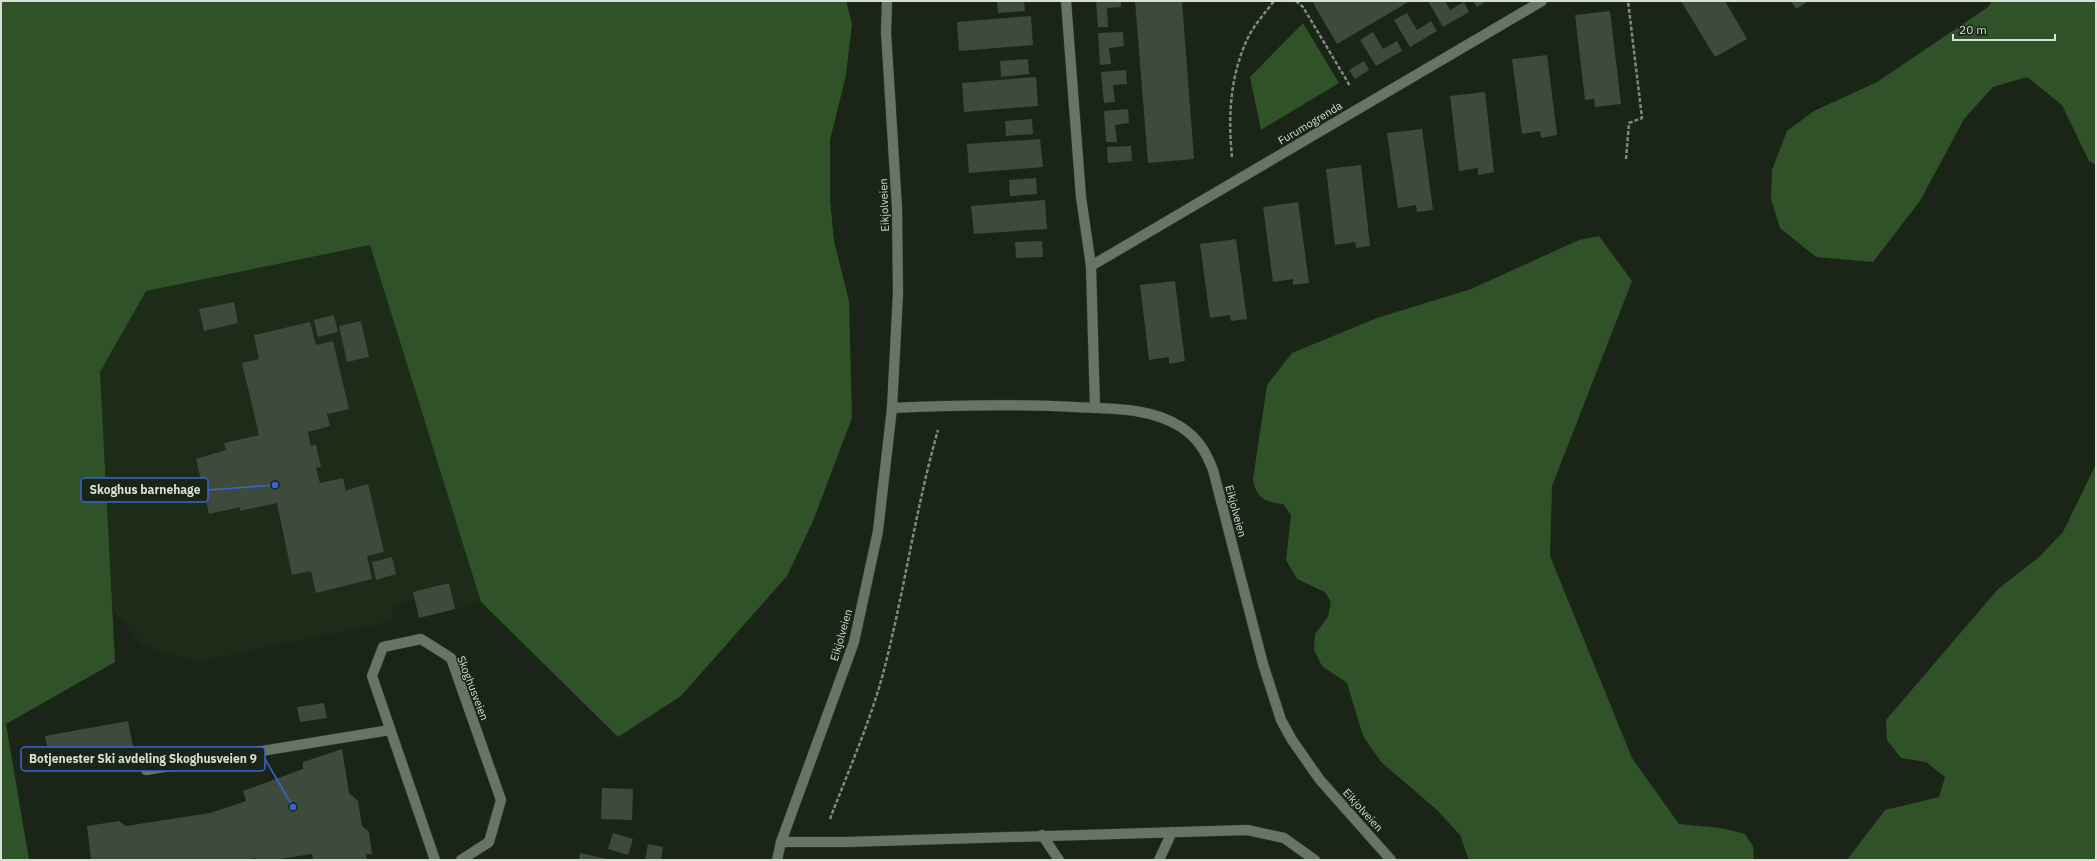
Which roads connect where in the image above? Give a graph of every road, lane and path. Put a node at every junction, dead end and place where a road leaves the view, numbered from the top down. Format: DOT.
graph roads {
  1 [pos="887,1"];
  2 [pos="1066,1"];
  3 [pos="1274,1"];
  4 [pos="1296,1"];
  5 [pos="1542,1"];
  6 [pos="1628,1"];
  7 [pos="1362,106"];
  8 [pos="1626,159"];
  9 [pos="1243,177"];
  10 [pos="1091,266"];
  11 [pos="944,405"];
  12 [pos="892,408"];
  13 [pos="1095,408"];
  14 [pos="390,730"];
  15 [pos="146,770"];
  16 [pos="1172,832"];
  17 [pos="1042,835"];
  18 [pos="782,842"];
  19 [pos="822,842"];
  20 [pos="435,860"];
  21 [pos="461,860"];
  22 [pos="778,860"];
  23 [pos="1059,860"];
  24 [pos="1159,860"];
  25 [pos="1315,860"];
  26 [pos="1391,860"];
  1 -- 12 [label="street, Eikjolveien"];
  2 -- 10 [label="street"];
  3 -- 9 [label="path"];
  4 -- 7 [label="path"];
  5 -- 7 [label="street, Furumogrenda"];
  6 -- 8 [label="path"];
  7 -- 9 [label="street, Furumogrenda"];
  9 -- 10 [label="street, Furumogrenda"];
  10 -- 13 [label="street"];
  11 -- 12 [label="street, Eikjolveien"];
  11 -- 13 [label="street, Eikjolveien"];
  11 -- 19 [label="path"];
  12 -- 18 [label="street, Eikjolveien"];
  13 -- 26 [label="street, Eikjolveien"];
  14 -- 15 [label="street"];
  14 -- 20 [label="street, Skoghusveien"];
  14 -- 21 [label="street, Skoghusveien"];
  16 -- 17 [label="street"];
  16 -- 24 [label="street"];
  16 -- 25 [label="street"];
  17 -- 19 [label="street"];
  17 -- 23 [label="street"];
  18 -- 19 [label="street"];
  18 -- 22 [label="street, Eikjolveien"];
}
